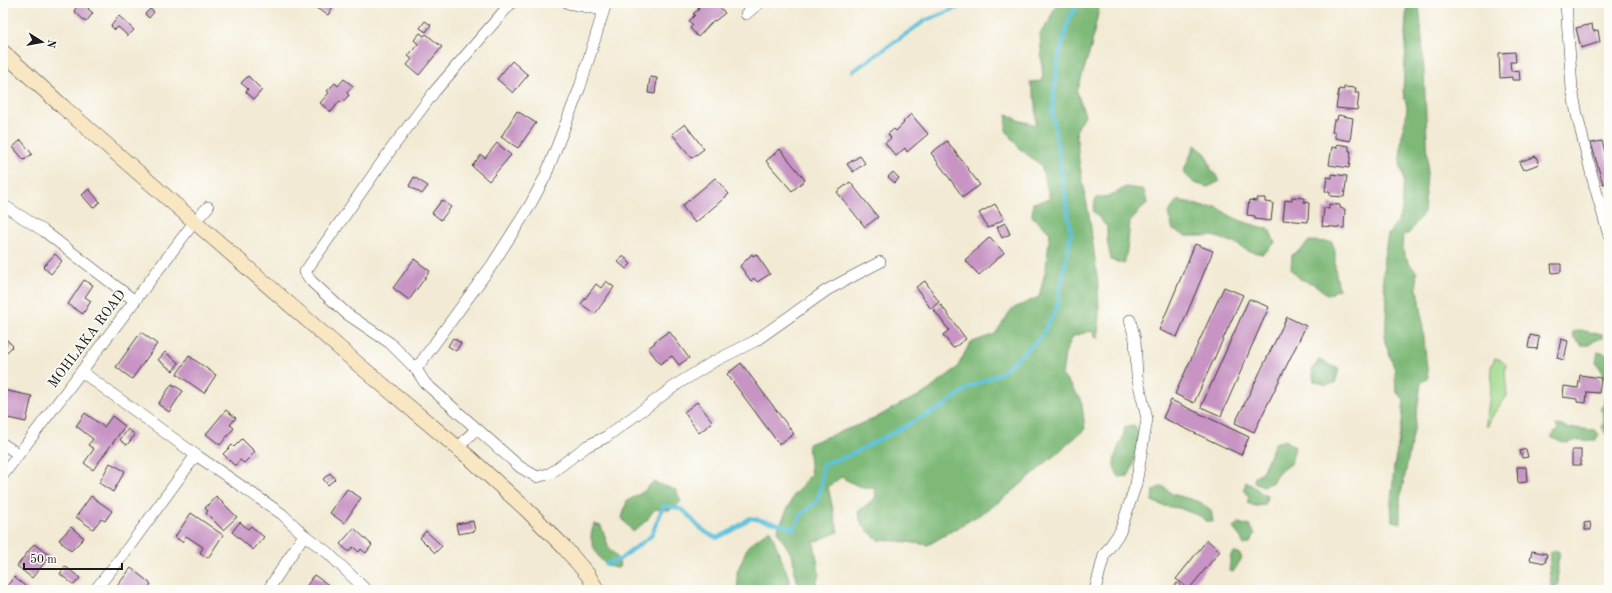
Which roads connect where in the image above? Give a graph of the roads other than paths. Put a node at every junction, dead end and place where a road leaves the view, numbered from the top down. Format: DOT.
graph roads {
  1 [pos="511,3"];
  2 [pos="568,3"];
  3 [pos="759,3"];
  4 [pos="1566,3"];
  5 [pos="605,7"];
  6 [pos="746,14"];
  7 [pos="3,52"];
  8 [pos="3,205"];
  9 [pos="208,207"];
  10 [pos="195,221"];
  11 [pos="1609,236"];
  12 [pos="880,262"];
  13 [pos="135,300"];
  14 [pos="1130,320"];
  15 [pos="416,369"];
  16 [pos="82,372"];
  17 [pos="476,429"];
  18 [pos="3,444"];
  19 [pos="458,448"];
  20 [pos="18,454"];
  21 [pos="196,455"];
  22 [pos="3,475"];
  23 [pos="304,535"];
  24 [pos="96,590"];
  25 [pos="268,590"];
  26 [pos="366,590"];
  27 [pos="597,590"];
  28 [pos="1095,590"];
  1 -- 15 [label="street"];
  2 -- 5 [label="street"];
  3 -- 6 [label="street"];
  4 -- 11 [label="street"];
  5 -- 15 [label="street"];
  7 -- 10 [label="main road"];
  8 -- 13 [label="street"];
  9 -- 10 [label="street, MOHLAKA ROAD"];
  10 -- 13 [label="street, MOHLAKA ROAD"];
  10 -- 19 [label="main road"];
  12 -- 17 [label="street"];
  13 -- 16 [label="street, MOHLAKA ROAD"];
  14 -- 28 [label="street"];
  15 -- 17 [label="street"];
  16 -- 20 [label="street, MOHLAKA ROAD"];
  16 -- 21 [label="street"];
  17 -- 19 [label="street"];
  18 -- 20 [label="street"];
  19 -- 27 [label="main road"];
  20 -- 22 [label="street, MOHLAKA ROAD"];
  21 -- 23 [label="street"];
  21 -- 24 [label="street"];
  23 -- 25 [label="street"];
  23 -- 26 [label="street"];
}
